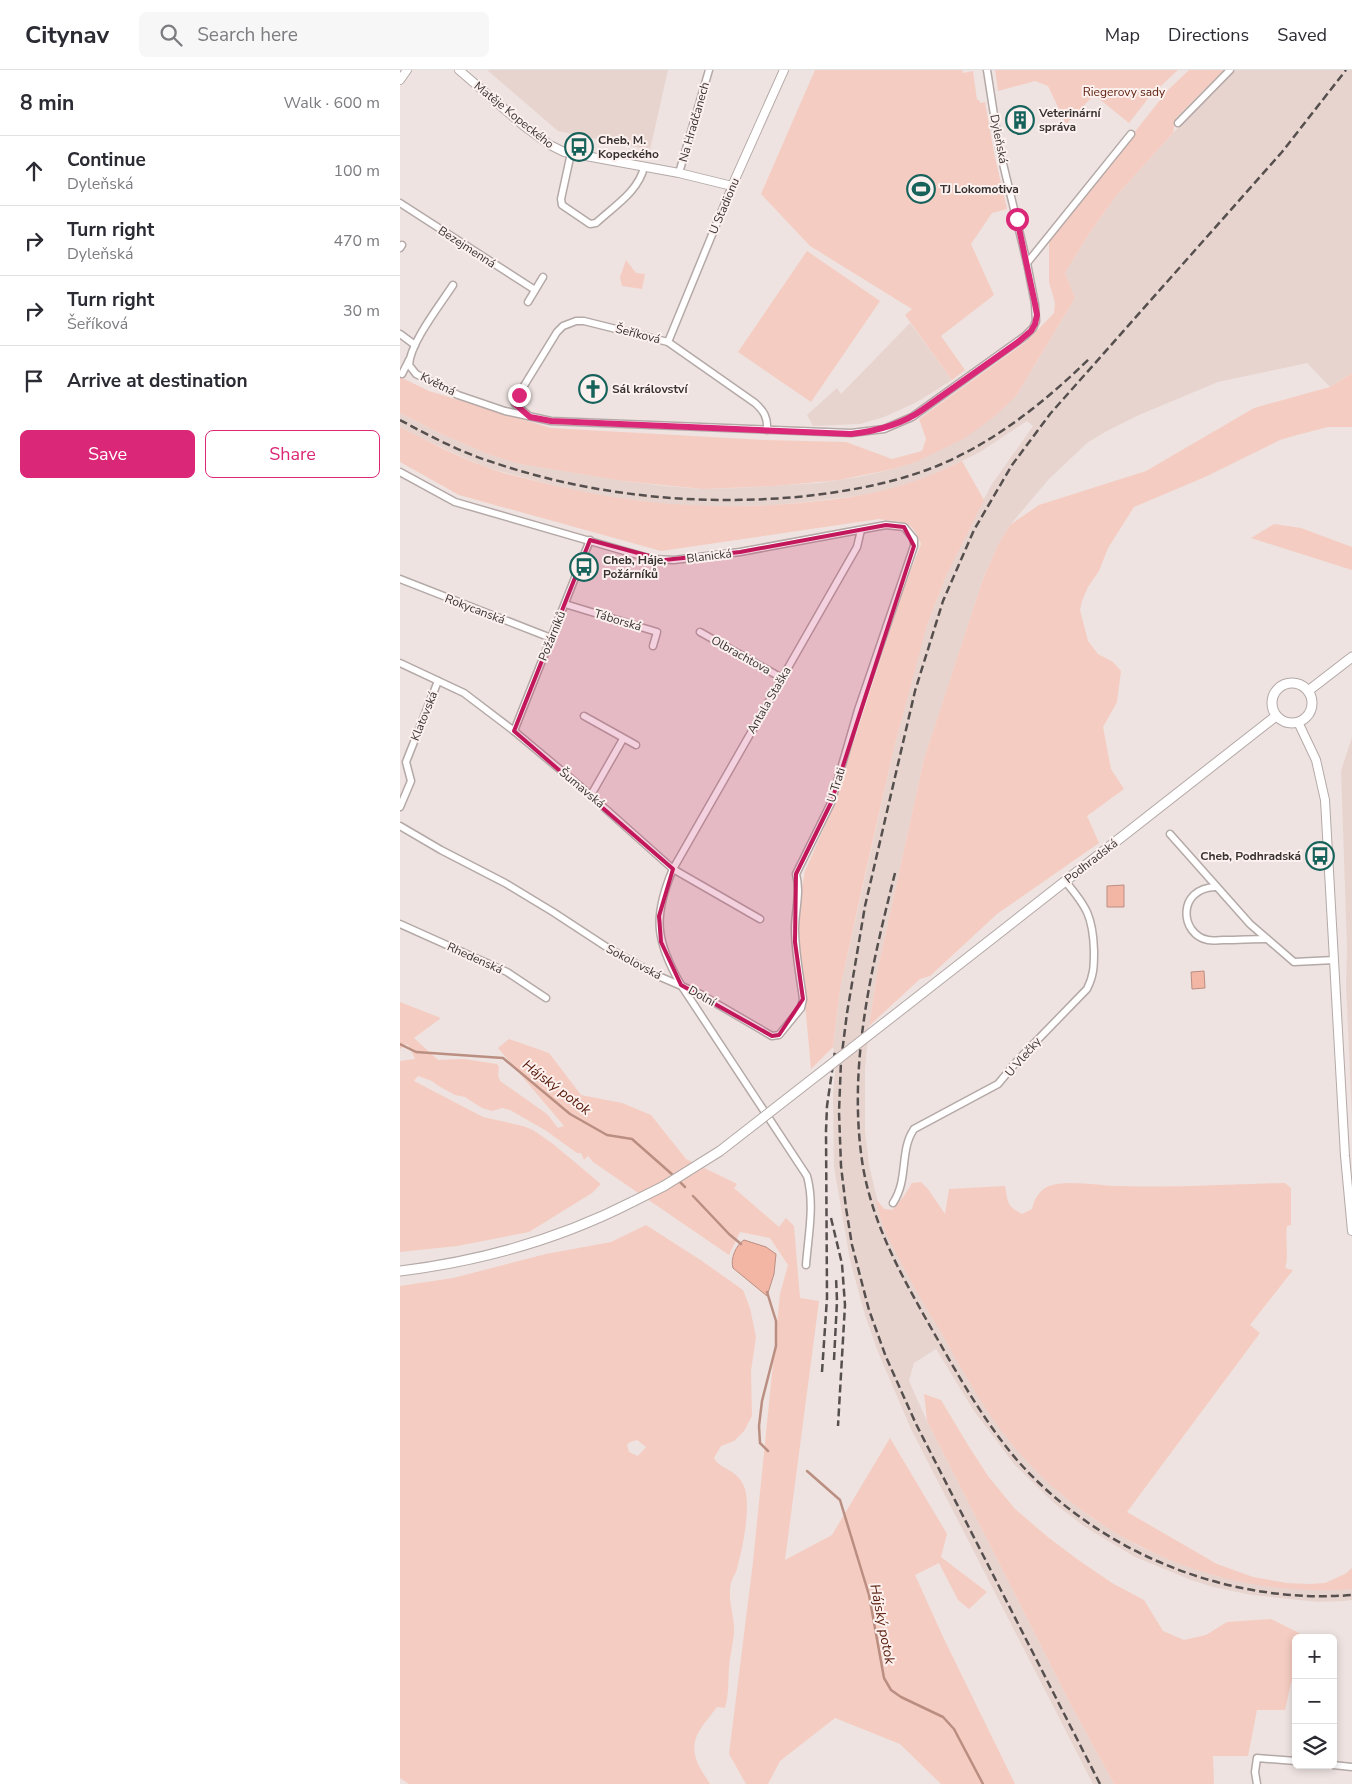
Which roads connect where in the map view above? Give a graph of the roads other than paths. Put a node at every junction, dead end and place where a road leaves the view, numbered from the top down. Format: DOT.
graph roads {
  1 [pos="407,70"];
  2 [pos="459,70"];
  3 [pos="709,70"];
  4 [pos="784,70"];
  5 [pos="987,70"];
  6 [pos="1230,70"];
  7 [pos="400,80"];
  8 [pos="1178,123"];
  9 [pos="1130,134"];
  10 [pos="571,153"];
  11 [pos="644,167"];
  12 [pos="679,173"];
  13 [pos="732,186"];
  14 [pos="400,204"];
  15 [pos="1027,263"];
  16 [pos="543,277"];
  17 [pos="454,285"];
  18 [pos="535,290"];
  19 [pos="528,302"];
  20 [pos="400,334"];
  21 [pos="668,342"];
  22 [pos="415,345"];
  23 [pos="409,359"];
  24 [pos="402,374"];
  25 [pos="515,404"];
  26 [pos="505,411"];
  27 [pos="530,417"];
  28 [pos="767,430"];
  29 [pos="400,472"];
  30 [pos="861,530"];
  31 [pos="910,532"];
  32 [pos="590,540"];
  33 [pos="400,580"];
  34 [pos="564,604"];
  35 [pos="700,632"];
  36 [pos="551,638"];
  37 [pos="653,646"];
  38 [pos="1352,657"];
  39 [pos="400,663"];
  40 [pos="782,678"];
  41 [pos="438,681"];
  42 [pos="1308,691"];
  43 [pos="584,716"];
  44 [pos="1276,716"];
  45 [pos="1298,722"];
  46 [pos="514,731"];
  47 [pos="622,738"];
  48 [pos="636,746"];
  49 [pos="591,795"];
  50 [pos="400,807"];
  51 [pos="400,826"];
  52 [pos="1170,834"];
  53 [pos="674,869"];
  54 [pos="1065,881"];
  55 [pos="1216,887"];
  56 [pos="760,919"];
  57 [pos="400,924"];
  58 [pos="1267,939"];
  59 [pos="1334,960"];
  60 [pos="681,985"];
  61 [pos="546,998"];
  62 [pos="779,1035"];
  63 [pos="893,1204"];
  64 [pos="1352,1231"];
  65 [pos="806,1265"];
  66 [pos="400,1271"];
  67 [pos="1292,1761"];
  68 [pos="1337,1766"];
  69 [pos="1352,1768"];
  70 [pos="1256,1784"];
  1 -- 7 [label="street"];
  2 -- 10 [label="street, Matěje Kopeckého"];
  3 -- 12 [label="street, Na Hradčanech"];
  4 -- 13 [label="street, U Stadionu"];
  5 -- 15 [label="street, Dyleňská"];
  6 -- 8 [label="street"];
  9 -- 15 [label="street"];
  10 -- 11 [label="street, Matěje Kopeckého"];
  10 -- 11 [label="street"];
  11 -- 12 [label="street, Matěje Kopeckého"];
  12 -- 13 [label="street, Matěje Kopeckého"];
  13 -- 21 [label="street, U Stadionu"];
  14 -- 18 [label="street, Bezejmenná"];
  15 -- 28 [label="street, Dyleňská"];
  16 -- 18 [label="street"];
  17 -- 22 [label="street, Květná"];
  18 -- 19 [label="street"];
  20 -- 22 [label="street"];
  21 -- 25 [label="street, Šeříková"];
  21 -- 28 [label="street, Šeříková"];
  22 -- 23 [label="street, Květná"];
  23 -- 24 [label="street"];
  23 -- 26 [label="street, Květná"];
  25 -- 26 [label="street, Šeříková"];
  25 -- 27 [label="street"];
  26 -- 27 [label="street, Květná"];
  27 -- 28 [label="street, Dyleňská"];
  29 -- 32 [label="street, Blanická"];
  30 -- 31 [label="street, Blanická"];
  30 -- 32 [label="street, Blanická"];
  30 -- 40 [label="street, Antala Staška"];
  31 -- 62 [label="street, U Trati"];
  32 -- 34 [label="street, Požárníků"];
  33 -- 36 [label="street, Rokycanská"];
  34 -- 36 [label="street, Požárníků"];
  34 -- 37 [label="street, Táborská"];
  35 -- 40 [label="street, Olbrachtova"];
  36 -- 46 [label="street, Požárníků"];
  38 -- 42 [label="main road"];
  39 -- 41 [label="street, Šumavská"];
  40 -- 53 [label="street, Antala Staška"];
  41 -- 46 [label="street, Šumavská"];
  41 -- 50 [label="street, Klatovská"];
  42 -- 44 [label="main road"];
  42 -- 45 [label="main road"];
  43 -- 47 [label="street"];
  44 -- 45 [label="main road"];
  44 -- 54 [label="main road, Podhradská"];
  45 -- 59 [label="street"];
  46 -- 49 [label="street, Šumavská"];
  47 -- 48 [label="street"];
  47 -- 49 [label="street"];
  49 -- 53 [label="street, Šumavská"];
  51 -- 60 [label="street, Sokolovská"];
  52 -- 55 [label="street"];
  53 -- 56 [label="street, Šumavská"];
  53 -- 60 [label="street, Dolní"];
  54 -- 63 [label="street, U Vlečky"];
  54 -- 66 [label="main road, Podhradská, bridge"];
  55 -- 58 [label="street"];
  55 -- 58 [label="street"];
  57 -- 61 [label="street, Rhedenská"];
  58 -- 59 [label="street"];
  59 -- 64 [label="street"];
  60 -- 62 [label="street, Dolní"];
  60 -- 65 [label="street"];
  67 -- 70 [label="street"];
  68 -- 69 [label="street"];
}
